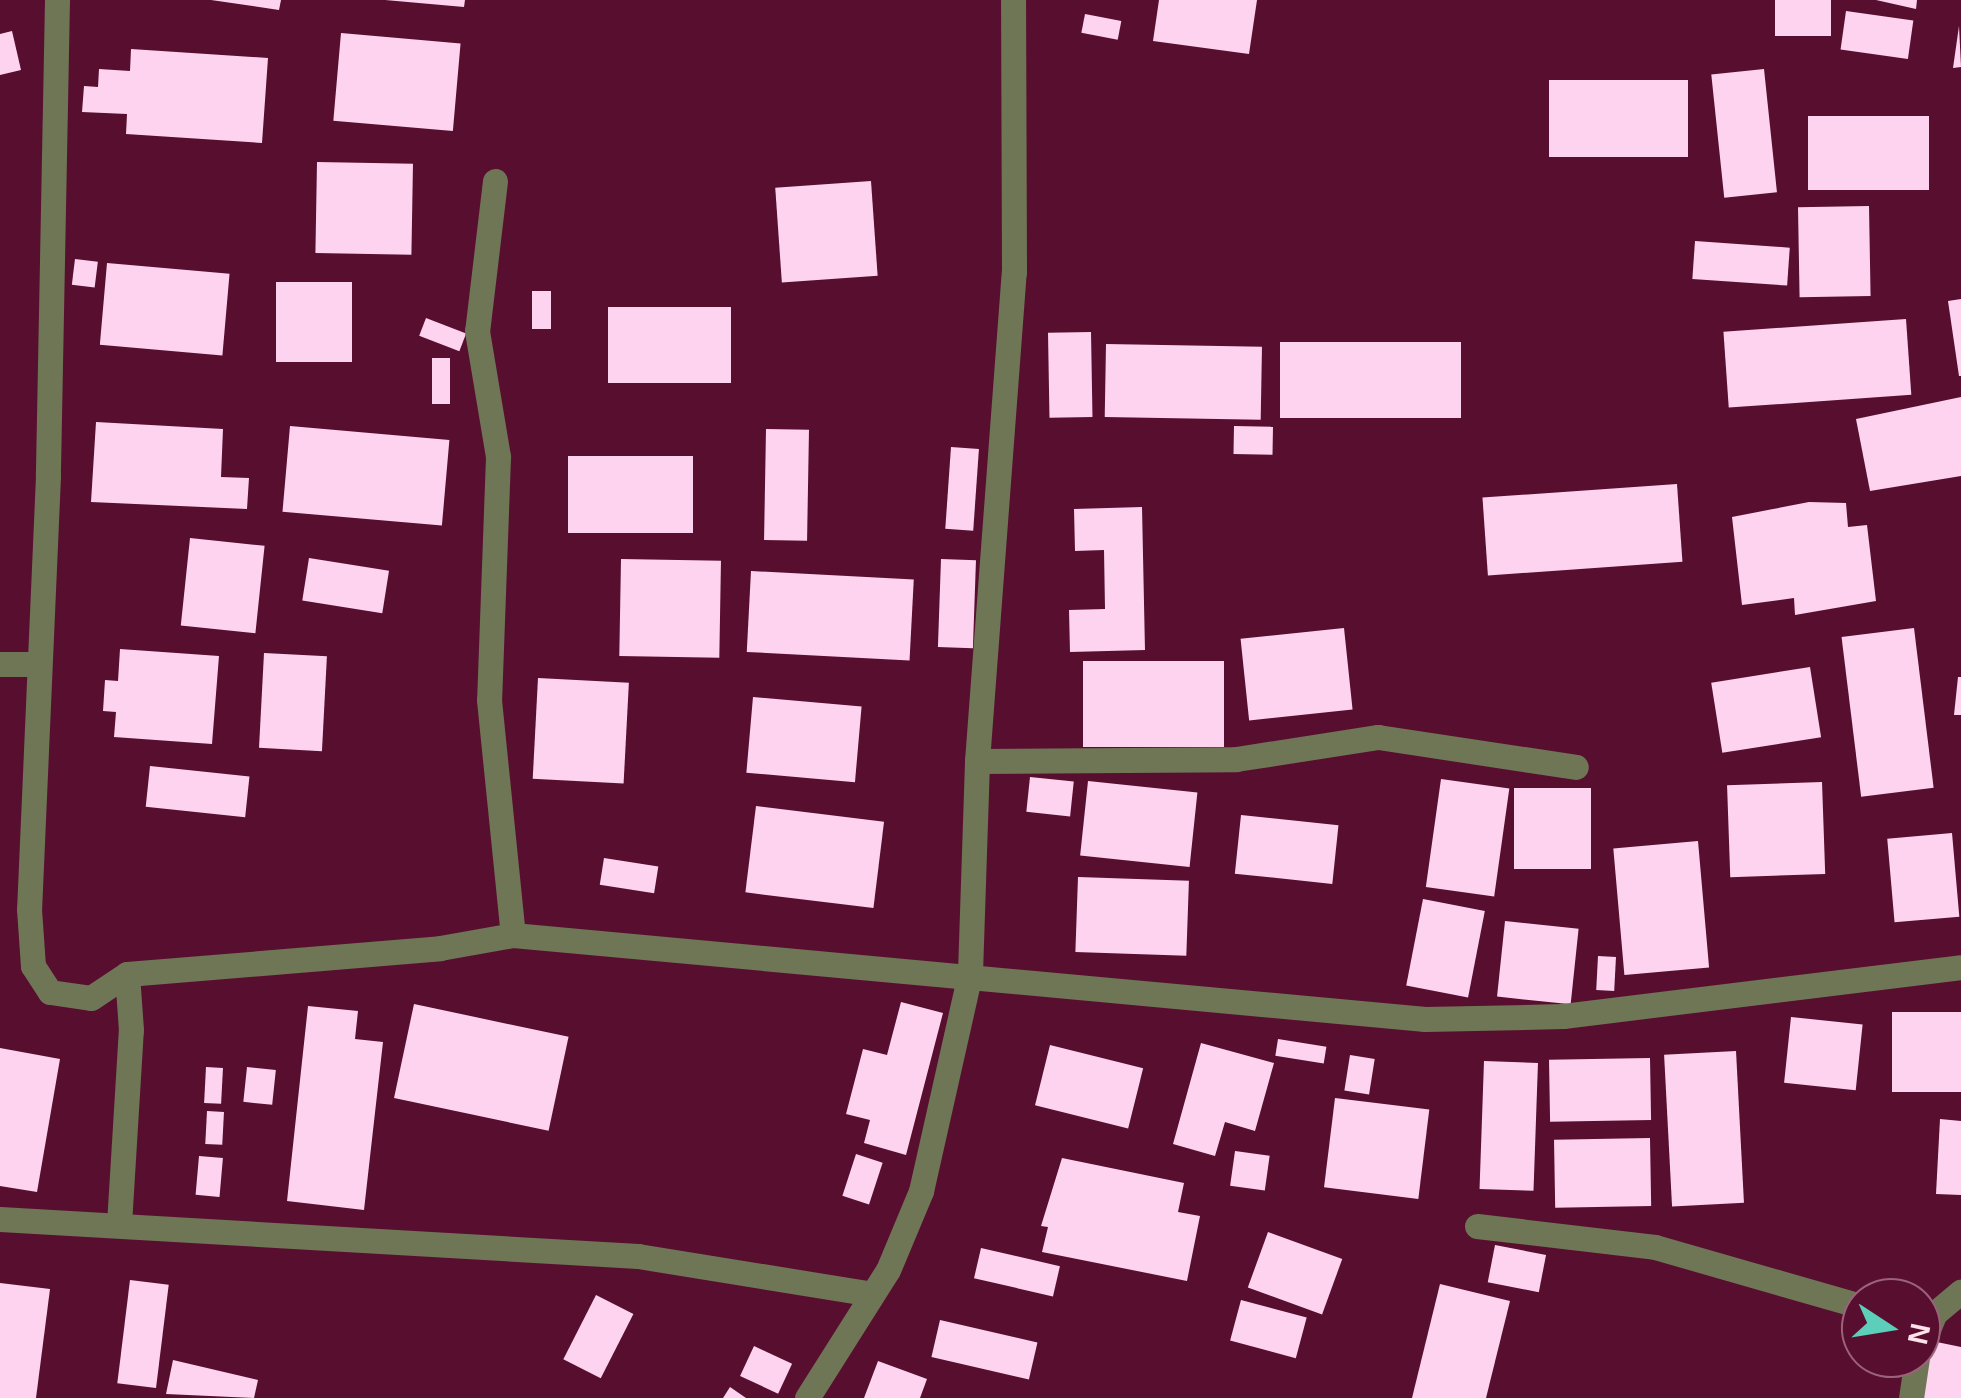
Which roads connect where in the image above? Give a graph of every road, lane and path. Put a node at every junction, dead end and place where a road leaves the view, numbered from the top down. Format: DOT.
graph roads {
  1 [pos="57,0"];
  2 [pos="1012,0"];
  3 [pos="495,180"];
  4 [pos="0,664"];
  5 [pos="35,664"];
  6 [pos="977,762"];
  7 [pos="1576,767"];
  8 [pos="513,936"];
  9 [pos="1961,967"];
  10 [pos="970,973"];
  11 [pos="126,974"];
  12 [pos="0,1219"];
  13 [pos="119,1224"];
  14 [pos="1477,1226"];
  15 [pos="872,1294"];
  16 [pos="1841,1300"];
  17 [pos="807,1398"];
  1 -- 5 [label="street"];
  2 -- 6 [label="street"];
  3 -- 8 [label="street"];
  4 -- 5 [label="street"];
  5 -- 11 [label="street"];
  6 -- 7 [label="street"];
  6 -- 10 [label="street"];
  8 -- 10 [label="street"];
  8 -- 11 [label="street"];
  9 -- 10 [label="street"];
  10 -- 15 [label="street"];
  11 -- 13 [label="street"];
  12 -- 13 [label="street"];
  13 -- 15 [label="street"];
  14 -- 16 [label="street"];
  15 -- 17 [label="street"];
}
